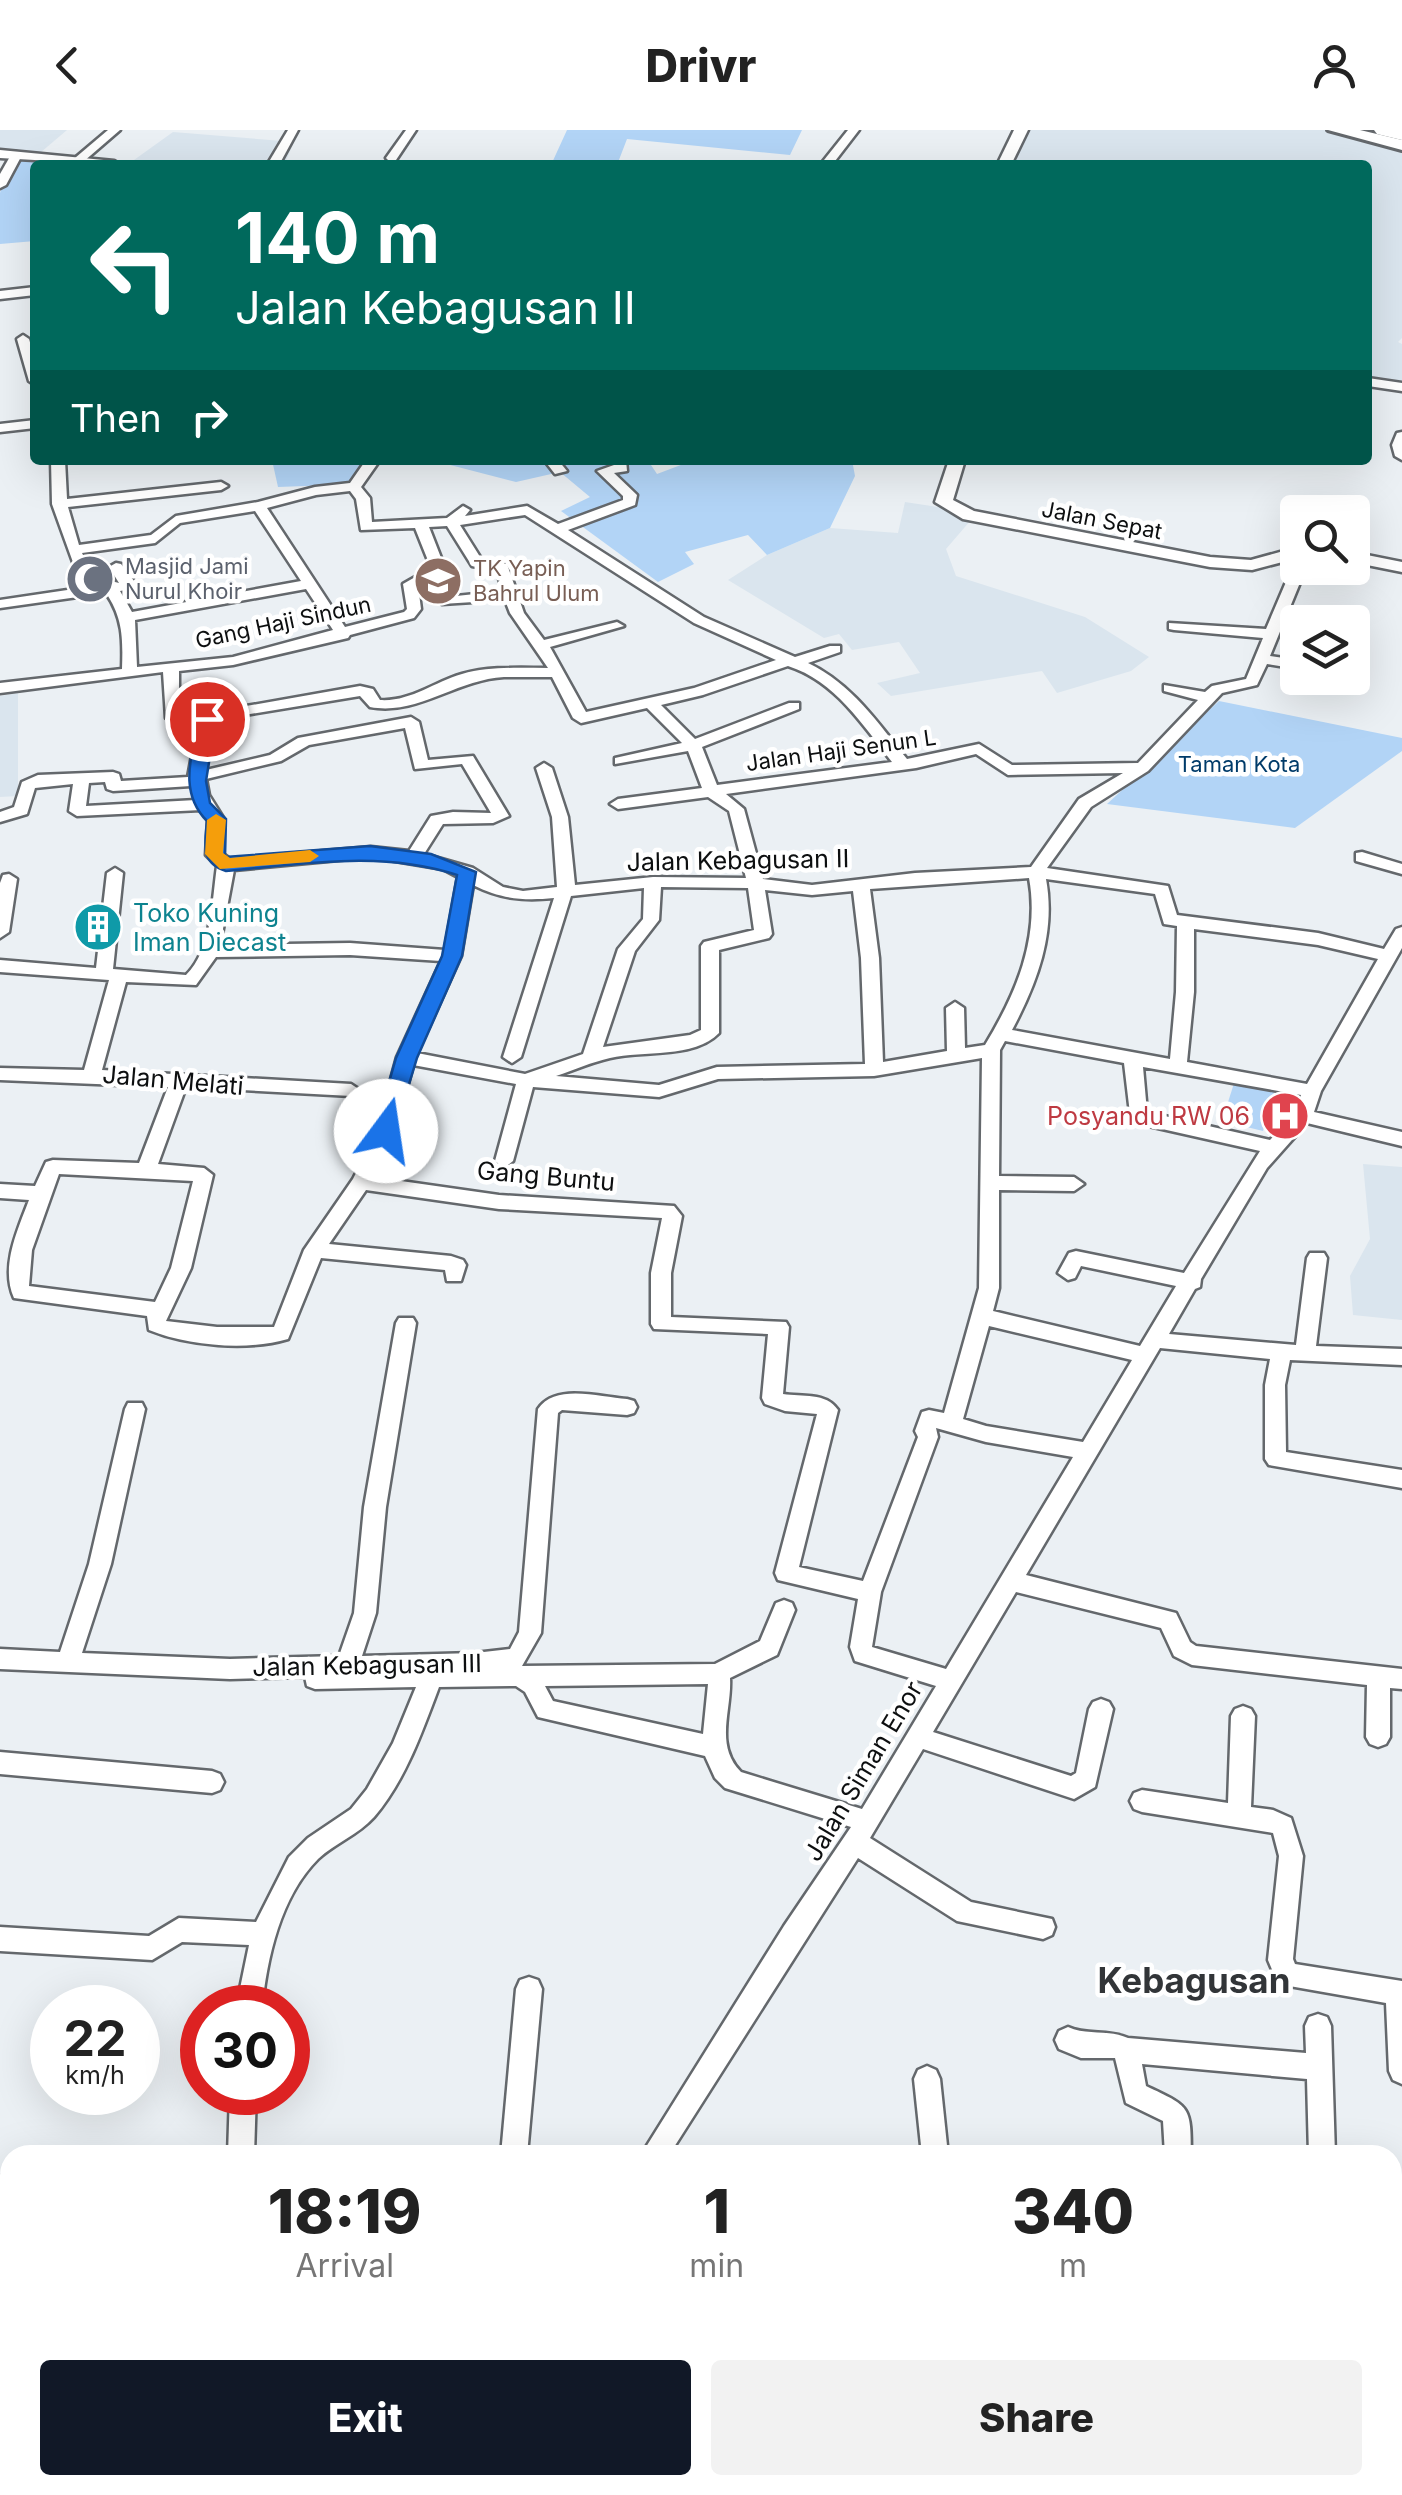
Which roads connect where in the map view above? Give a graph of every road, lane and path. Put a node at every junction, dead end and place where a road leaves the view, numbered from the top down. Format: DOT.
graph roads {
  1 [pos="115,130"];
  2 [pos="293,130"];
  3 [pos="411,130"];
  4 [pos="854,130"];
  5 [pos="1021,130"];
  6 [pos="1337,130"];
  7 [pos="1384,130"];
  8 [pos="1402,134"];
  9 [pos="1402,144"];
  10 [pos="8,154"];
  11 [pos="392,158"];
  12 [pos="79,160"];
  13 [pos="276,160"];
  14 [pos="830,160"];
  15 [pos="1006,160"];
  16 [pos="0,185"];
  17 [pos="30,292"];
  18 [pos="0,295"];
  19 [pos="24,337"];
  20 [pos="28,357"];
  21 [pos="10,360"];
  22 [pos="30,364"];
  23 [pos="1372,383"];
  24 [pos="1402,387"];
  25 [pos="30,425"];
  26 [pos="0,428"];
  27 [pos="1402,436"];
  28 [pos="1402,456"];
  29 [pos="58,465"];
  30 [pos="369,465"];
  31 [pos="620,465"];
  32 [pos="955,465"];
  33 [pos="221,486"];
  34 [pos="354,487"];
  35 [pos="59,504"];
  36 [pos="259,506"];
  37 [pos="457,516"];
  38 [pos="421,526"];
  39 [pos="558,529"];
  40 [pos="74,550"];
  41 [pos="1280,558"];
  42 [pos="1370,561"];
  43 [pos="116,566"];
  44 [pos="1402,567"];
  45 [pos="97,569"];
  46 [pos="307,584"];
  47 [pos="1292,585"];
  48 [pos="109,586"];
  49 [pos="508,595"];
  50 [pos="447,601"];
  51 [pos="0,604"];
  52 [pos="130,617"];
  53 [pos="617,626"];
  54 [pos="1174,626"];
  55 [pos="1270,634"];
  56 [pos="343,636"];
  57 [pos="542,645"];
  58 [pos="835,649"];
  59 [pos="1263,659"];
  60 [pos="791,662"];
  61 [pos="1280,662"];
  62 [pos="171,668"];
  63 [pos="130,671"];
  64 [pos="558,672"];
  65 [pos="0,688"];
  66 [pos="1169,688"];
  67 [pos="1207,700"];
  68 [pos="652,704"];
  69 [pos="794,706"];
  70 [pos="206,717"];
  71 [pos="693,745"];
  72 [pos="621,761"];
  73 [pos="903,765"];
  74 [pos="544,768"];
  75 [pos="1142,768"];
  76 [pos="82,779"];
  77 [pos="196,779"];
  78 [pos="712,792"];
  79 [pos="618,804"];
  80 [pos="201,805"];
  81 [pos="0,817"];
  82 [pos="414,857"];
  83 [pos="1362,857"];
  84 [pos="226,865"];
  85 [pos="1402,869"];
  86 [pos="467,872"];
  87 [pos="1036,872"];
  88 [pos="115,873"];
  89 [pos="8,879"];
  90 [pos="653,882"];
  91 [pos="756,883"];
  92 [pos="861,884"];
  93 [pos="564,894"];
  94 [pos="1186,922"];
  95 [pos="0,932"];
  96 [pos="1402,934"];
  97 [pos="210,951"];
  98 [pos="452,956"];
  99 [pos="1390,956"];
  100 [pos="0,966"];
  101 [pos="112,976"];
  102 [pos="955,1008"];
  103 [pos="998,1043"];
  104 [pos="956,1056"];
  105 [pos="512,1057"];
  106 [pos="591,1057"];
  107 [pos="406,1058"];
  108 [pos="1132,1059"];
  109 [pos="1178,1066"];
  110 [pos="874,1070"];
  111 [pos="0,1074"];
  112 [pos="91,1076"];
  113 [pos="530,1080"];
  114 [pos="178,1082"];
  115 [pos="352,1090"];
  116 [pos="1312,1091"];
  117 [pos="1303,1116"];
  118 [pos="1402,1139"];
  119 [pos="1271,1148"];
  120 [pos="504,1160"];
  121 [pos="146,1170"];
  122 [pos="361,1182"];
  123 [pos="990,1182"];
  124 [pos="1074,1184"];
  125 [pos="0,1191"];
  126 [pos="34,1193"];
  127 [pos="314,1250"];
  128 [pos="8,1253"];
  129 [pos="1317,1258"];
  130 [pos="1068,1273"];
  131 [pos="454,1276"];
  132 [pos="1193,1282"];
  133 [pos="161,1310"];
  134 [pos="980,1316"];
  135 [pos="406,1324"];
  136 [pos="1150,1347"];
  137 [pos="1281,1352"];
  138 [pos="1305,1353"];
  139 [pos="1402,1357"];
  140 [pos="628,1407"];
  141 [pos="135,1409"];
  142 [pos="950,1423"];
  143 [pos="1087,1450"];
  144 [pos="1402,1479"];
  145 [pos="1010,1581"];
  146 [pos="870,1592"];
  147 [pos="784,1610"];
  148 [pos="1,1662"];
  149 [pos="68,1662"];
  150 [pos="348,1665"];
  151 [pos="230,1668"];
  152 [pos="717,1674"];
  153 [pos="520,1676"];
  154 [pos="1391,1678"];
  155 [pos="431,1679"];
  156 [pos="952,1680"];
  157 [pos="1101,1709"];
  158 [pos="1243,1716"];
  159 [pos="917,1737"];
  160 [pos="1378,1737"];
  161 [pos="714,1747"];
  162 [pos="0,1762"];
  163 [pos="212,1782"];
  164 [pos="1142,1801"];
  165 [pos="1238,1816"];
  166 [pos="861,1832"];
  167 [pos="1042,1926"];
  168 [pos="265,1934"];
  169 [pos="0,1938"];
  170 [pos="251,1985"];
  171 [pos="529,1989"];
  172 [pos="1400,1992"];
  173 [pos="1318,2026"];
  174 [pos="1068,2040"];
  175 [pos="1126,2050"];
  176 [pos="1320,2066"];
  177 [pos="1402,2072"];
  178 [pos="927,2079"];
  179 [pos="242,2115"];
  180 [pos="241,2145"];
  181 [pos="515,2145"];
  182 [pos="660,2145"];
  183 [pos="934,2145"];
  184 [pos="1177,2145"];
  185 [pos="1322,2145"];
  1 -- 12 [label="street"];
  2 -- 13 [label="street"];
  3 -- 11 [label="street"];
  4 -- 14 [label="street"];
  5 -- 15 [label="street"];
  6 -- 9 [label="highway"];
  7 -- 8 [label="highway"];
  10 -- 12 [label="street"];
  10 -- 16 [label="street"];
  17 -- 18 [label="street"];
  19 -- 20 [label="street"];
  20 -- 21 [label="street"];
  20 -- 22 [label="street"];
  23 -- 24 [label="street"];
  25 -- 26 [label="street"];
  27 -- 28 [label="street"];
  29 -- 35 [label="street"];
  30 -- 34 [label="street"];
  31 -- 39 [label="street"];
  32 -- 41 [label="street, Jalan Sepat"];
  33 -- 35 [label="street"];
  34 -- 36 [label="street"];
  34 -- 38 [label="street"];
  35 -- 40 [label="street"];
  36 -- 40 [label="street"];
  36 -- 46 [label="street"];
  37 -- 38 [label="street"];
  37 -- 39 [label="street"];
  37 -- 49 [label="street"];
  38 -- 56 [label="street, Gang Haji Sindun"];
  39 -- 60 [label="street"];
  40 -- 45 [label="street"];
  42 -- 44 [label="street"];
  43 -- 48 [label="street"];
  46 -- 52 [label="street"];
  46 -- 56 [label="street"];
  47 -- 55 [label="street"];
  48 -- 51 [label="street"];
  48 -- 52 [label="street"];
  49 -- 50 [label="street"];
  49 -- 57 [label="street"];
  52 -- 63 [label="street"];
  53 -- 57 [label="street"];
  54 -- 55 [label="street"];
  55 -- 59 [label="street"];
  56 -- 62 [label="street, Gang Haji Sindun"];
  57 -- 64 [label="street"];
  58 -- 60 [label="street"];
  59 -- 61 [label="street"];
  59 -- 67 [label="street"];
  60 -- 68 [label="street"];
  60 -- 73 [label="street"];
  62 -- 63 [label="street, Gang Haji Sindun"];
  62 -- 70 [label="street"];
  63 -- 65 [label="street, Gang Haji Sindun"];
  64 -- 68 [label="street"];
  64 -- 70 [label="street"];
  66 -- 67 [label="street"];
  67 -- 75 [label="street"];
  68 -- 71 [label="street"];
  69 -- 71 [label="street"];
  70 -- 77 [label="street"];
  71 -- 72 [label="street"];
  71 -- 78 [label="street"];
  73 -- 75 [label="street, Jalan Haji Senun L"];
  73 -- 78 [label="street, Jalan Haji Senun L"];
  74 -- 93 [label="street"];
  75 -- 87 [label="street"];
  76 -- 77 [label="street"];
  76 -- 80 [label="street"];
  76 -- 81 [label="street"];
  77 -- 80 [label="street"];
  77 -- 82 [label="street"];
  78 -- 79 [label="street, Jalan Haji Senun L"];
  78 -- 91 [label="street"];
  80 -- 84 [label="street"];
  82 -- 84 [label="street, Jalan Kebagusan II"];
  82 -- 86 [label="street, Jalan Kebagusan II"];
  83 -- 85 [label="street"];
  84 -- 97 [label="street"];
  86 -- 93 [label="street, Jalan Kebagusan II"];
  86 -- 98 [label="street"];
  87 -- 92 [label="street, Jalan Kebagusan II"];
  87 -- 94 [label="street, Jalan Kebagusan II"];
  87 -- 103 [label="street"];
  88 -- 101 [label="street, Jalan Melati"];
  89 -- 95 [label="street"];
  90 -- 91 [label="street, Jalan Kebagusan II"];
  90 -- 93 [label="street, Jalan Kebagusan II"];
  90 -- 106 [label="street"];
  91 -- 92 [label="street, Jalan Kebagusan II"];
  91 -- 106 [label="street"];
  92 -- 110 [label="street"];
  93 -- 105 [label="street"];
  94 -- 99 [label="street"];
  94 -- 109 [label="street"];
  96 -- 99 [label="street"];
  97 -- 98 [label="street"];
  97 -- 101 [label="street"];
  98 -- 107 [label="street"];
  99 -- 116 [label="street"];
  100 -- 101 [label="street"];
  101 -- 112 [label="street, Jalan Melati"];
  102 -- 104 [label="street"];
  103 -- 104 [label="street"];
  103 -- 108 [label="street"];
  103 -- 123 [label="street"];
  104 -- 110 [label="street"];
  106 -- 113 [label="street"];
  107 -- 113 [label="street"];
  107 -- 122 [label="street"];
  108 -- 109 [label="street"];
  108 -- 119 [label="street"];
  109 -- 116 [label="street"];
  110 -- 113 [label="street"];
  111 -- 112 [label="street"];
  112 -- 114 [label="street, Jalan Melati"];
  113 -- 120 [label="street"];
  114 -- 115 [label="street, Jalan Melati"];
  114 -- 121 [label="street"];
  116 -- 117 [label="street"];
  117 -- 118 [label="street"];
  117 -- 119 [label="street, Jalan Siman Enor"];
  119 -- 132 [label="street, Jalan Siman Enor"];
  121 -- 128 [label="street"];
  121 -- 133 [label="street"];
  122 -- 127 [label="street"];
  122 -- 146 [label="street, Gang Buntu"];
  123 -- 124 [label="street"];
  123 -- 134 [label="street"];
  125 -- 126 [label="street"];
  127 -- 131 [label="street"];
  127 -- 133 [label="street"];
  128 -- 133 [label="street"];
  129 -- 138 [label="street"];
  130 -- 132 [label="street"];
  132 -- 136 [label="street, Jalan Siman Enor"];
  134 -- 136 [label="street"];
  134 -- 142 [label="street"];
  135 -- 150 [label="street"];
  136 -- 137 [label="street"];
  136 -- 143 [label="street, Jalan Siman Enor"];
  137 -- 138 [label="street"];
  137 -- 144 [label="street"];
  138 -- 139 [label="street"];
  140 -- 150 [label="street, Jalan Kebagusan III"];
  141 -- 149 [label="street"];
  142 -- 143 [label="street"];
  142 -- 146 [label="street"];
  143 -- 145 [label="street, Jalan Siman Enor"];
  145 -- 154 [label="street"];
  145 -- 156 [label="street, Jalan Siman Enor"];
  146 -- 156 [label="street"];
  147 -- 152 [label="street"];
  148 -- 149 [label="street, Jalan Kebagusan III"];
  149 -- 151 [label="street, Jalan Kebagusan III"];
  150 -- 151 [label="street, Jalan Kebagusan III"];
  151 -- 155 [label="street"];
  152 -- 153 [label="street"];
  152 -- 161 [label="street"];
  153 -- 155 [label="street"];
  153 -- 161 [label="street"];
  154 -- 160 [label="street"];
  155 -- 168 [label="street"];
  156 -- 159 [label="street, Jalan Siman Enor"];
  157 -- 159 [label="street"];
  158 -- 165 [label="street"];
  159 -- 166 [label="street, Jalan Siman Enor"];
  161 -- 166 [label="street"];
  162 -- 163 [label="street"];
  164 -- 165 [label="street"];
  165 -- 172 [label="street"];
  166 -- 167 [label="street"];
  166 -- 182 [label="street, Jalan Siman Enor"];
  168 -- 169 [label="street"];
  168 -- 170 [label="street"];
  171 -- 181 [label="street"];
  172 -- 177 [label="street"];
  173 -- 176 [label="street"];
  174 -- 175 [label="street"];
  175 -- 176 [label="street"];
  175 -- 184 [label="street"];
  176 -- 185 [label="street"];
  178 -- 183 [label="street"];
  179 -- 180 [label="street"];
}
